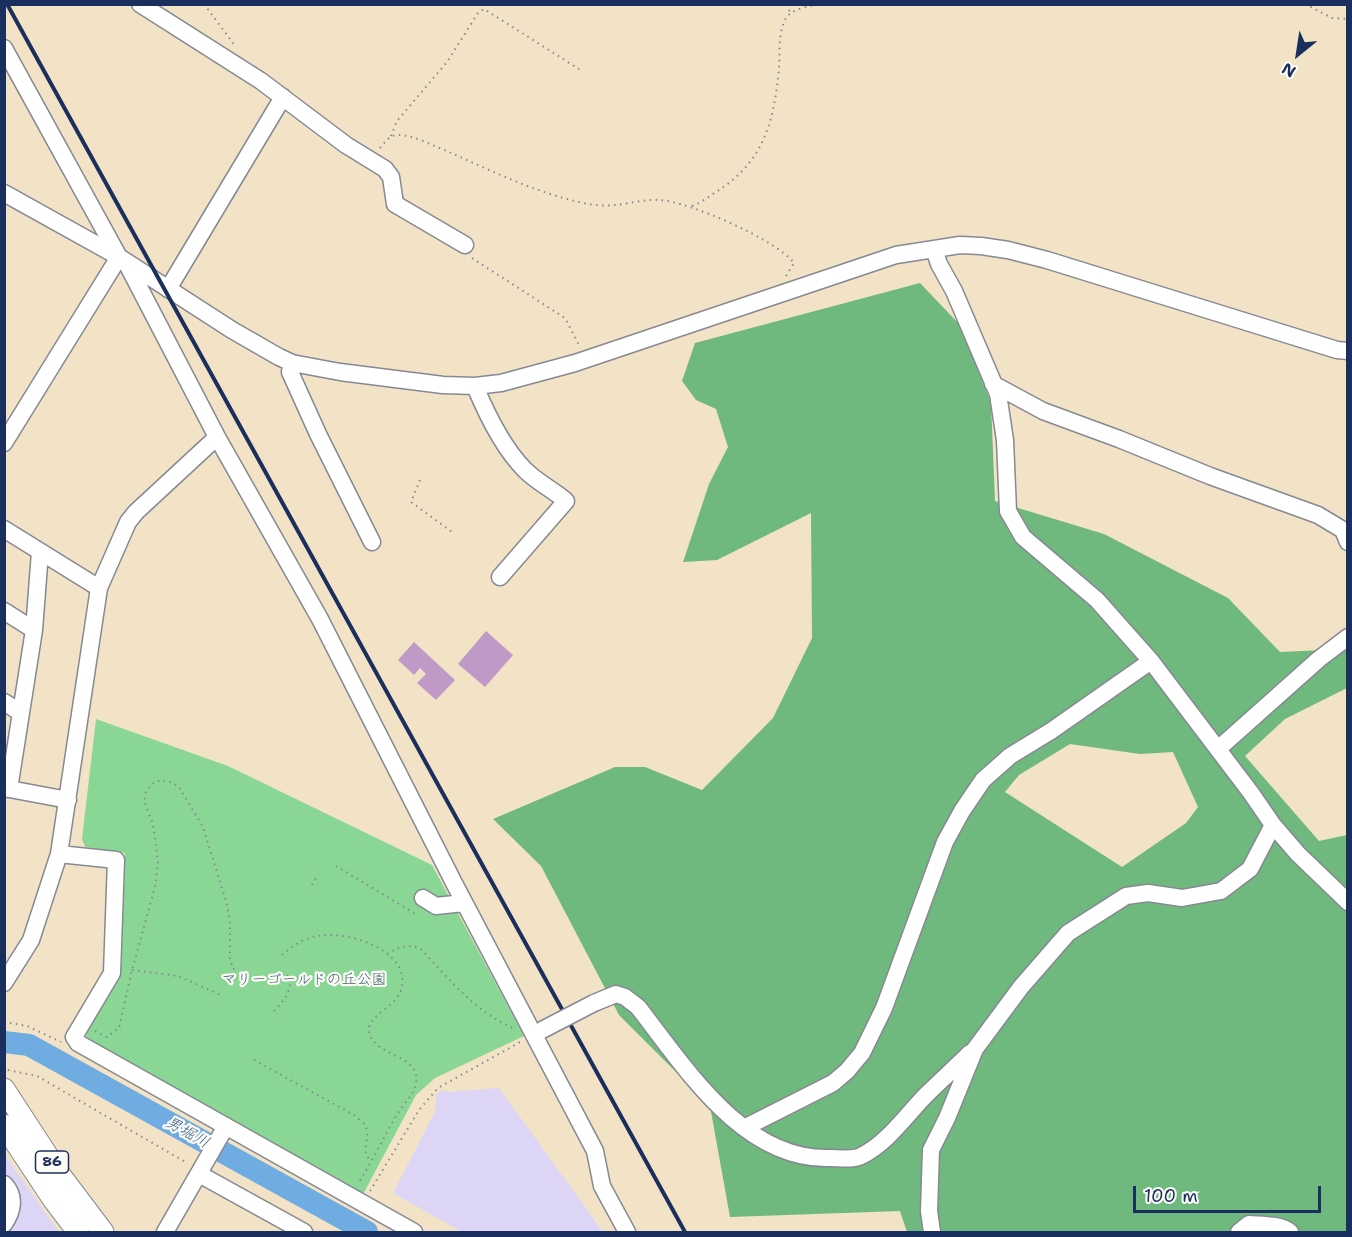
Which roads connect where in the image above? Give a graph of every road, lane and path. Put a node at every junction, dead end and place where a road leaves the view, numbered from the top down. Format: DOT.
graph roads {
  1 [pos="140,4"];
  2 [pos="204,4"];
  3 [pos="788,4"];
  4 [pos="819,4"];
  5 [pos="1305,4"];
  6 [pos="790,14"];
  7 [pos="1347,19"];
  8 [pos="4,48"];
  9 [pos="239,50"];
  10 [pos="582,70"];
  11 [pos="284,97"];
  12 [pos="391,136"];
  13 [pos="367,159"];
  14 [pos="4,193"];
  15 [pos="691,206"];
  16 [pos="465,245"];
  17 [pos="934,249"];
  18 [pos="122,259"];
  19 [pos="168,289"];
  20 [pos="779,294"];
  21 [pos="1347,351"];
  22 [pos="587,359"];
  23 [pos="292,363"];
  24 [pos="993,384"];
  25 [pos="475,386"];
  26 [pos="217,437"];
  27 [pos="4,444"];
  28 [pos="420,480"];
  29 [pos="4,529"];
  30 [pos="452,532"];
  31 [pos="372,542"];
  32 [pos="1347,542"];
  33 [pos="40,552"];
  34 [pos="500,577"];
  35 [pos="99,588"];
  36 [pos="4,611"];
  37 [pos="34,630"];
  38 [pos="1347,637"];
  39 [pos="1151,661"];
  40 [pos="4,702"];
  41 [pos="21,713"];
  42 [pos="1218,749"];
  43 [pos="7,788"];
  44 [pos="68,800"];
  45 [pos="1273,825"];
  46 [pos="59,854"];
  47 [pos="336,866"];
  48 [pos="318,875"];
  49 [pos="312,885"];
  50 [pos="1347,902"];
  51 [pos="464,903"];
  52 [pos="424,904"];
  53 [pos="386,954"];
  54 [pos="282,955"];
  55 [pos="239,969"];
  56 [pos="132,970"];
  57 [pos="286,976"];
  58 [pos="4,983"];
  59 [pos="222,996"];
  60 [pos="274,1011"];
  61 [pos="4,1022"];
  62 [pos="82,1024"];
  63 [pos="535,1031"];
  64 [pos="64,1044"];
  65 [pos="975,1048"];
  66 [pos="254,1060"];
  67 [pos="6,1079"];
  68 [pos="4,1125"];
  69 [pos="746,1127"];
  70 [pos="223,1130"];
  71 [pos="372,1161"];
  72 [pos="201,1169"];
  73 [pos="354,1183"];
  74 [pos="4,1184"];
  75 [pos="362,1204"];
  76 [pos="4,1224"];
  77 [pos="78,1233"];
  78 [pos="103,1233"];
  79 [pos="165,1233"];
  80 [pos="303,1233"];
  81 [pos="414,1233"];
  82 [pos="627,1233"];
  83 [pos="932,1233"];
  84 [pos="1239,1233"];
  85 [pos="1290,1233"];
  1 -- 11 [label="street"];
  2 -- 9 [label="path"];
  3 -- 6 [label="path"];
  4 -- 6 [label="path"];
  5 -- 7 [label="path"];
  6 -- 15 [label="path"];
  8 -- 18 [label="street"];
  10 -- 12 [label="path"];
  11 -- 13 [label="street"];
  11 -- 19 [label="street"];
  12 -- 13 [label="path"];
  12 -- 15 [label="path"];
  13 -- 16 [label="street"];
  14 -- 18 [label="street"];
  15 -- 20 [label="path"];
  16 -- 22 [label="path"];
  17 -- 20 [label="street"];
  17 -- 21 [label="street"];
  17 -- 24 [label="street"];
  18 -- 19 [label="street"];
  18 -- 26 [label="street"];
  18 -- 27 [label="street"];
  19 -- 23 [label="street"];
  20 -- 22 [label="street"];
  22 -- 25 [label="street"];
  23 -- 25 [label="street"];
  23 -- 31 [label="street"];
  24 -- 32 [label="street"];
  24 -- 39 [label="street"];
  25 -- 34 [label="street"];
  26 -- 35 [label="street"];
  26 -- 51 [label="street"];
  28 -- 30 [label="path"];
  29 -- 33 [label="street"];
  33 -- 35 [label="street"];
  33 -- 37 [label="street"];
  35 -- 44 [label="street"];
  36 -- 37 [label="street"];
  37 -- 41 [label="street"];
  38 -- 42 [label="street"];
  39 -- 42 [label="street"];
  39 -- 69 [label="street"];
  40 -- 41 [label="street"];
  41 -- 43 [label="street"];
  42 -- 45 [label="street"];
  43 -- 44 [label="street"];
  44 -- 46 [label="street"];
  45 -- 50 [label="street"];
  45 -- 65 [label="street"];
  46 -- 58 [label="street"];
  46 -- 62 [label="street"];
  47 -- 52 [label="path"];
  48 -- 49 [label="path"];
  51 -- 52 [label="street"];
  51 -- 63 [label="street"];
  53 -- 54 [label="path"];
  53 -- 63 [label="path"];
  53 -- 71 [label="path"];
  55 -- 56 [label="path"];
  56 -- 59 [label="path"];
  56 -- 62 [label="path"];
  57 -- 60 [label="path"];
  61 -- 64 [label="path"];
  62 -- 70 [label="street"];
  63 -- 69 [label="street, bridge"];
  63 -- 75 [label="path"];
  63 -- 82 [label="street"];
  65 -- 69 [label="street"];
  65 -- 83 [label="street"];
  66 -- 71 [label="path"];
  67 -- 72 [label="path"];
  67 -- 78 [label="main road, 86"];
  68 -- 77 [label="main road, 86"];
  70 -- 72 [label="street"];
  70 -- 75 [label="street"];
  71 -- 73 [label="path"];
  72 -- 79 [label="street"];
  72 -- 80 [label="street"];
  74 -- 76 [label="street"];
  75 -- 81 [label="street"];
  84 -- 85 [label="street"];
}
